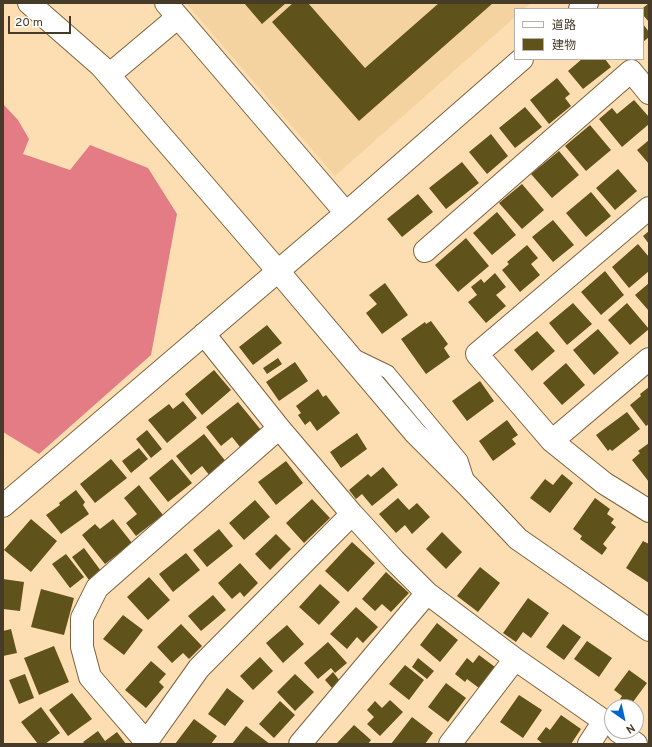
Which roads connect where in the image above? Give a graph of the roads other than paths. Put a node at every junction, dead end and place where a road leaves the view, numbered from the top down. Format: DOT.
graph roads {
  1 [pos="29,3"];
  2 [pos="172,10"];
  3 [pos="521,60"];
  4 [pos="109,75"];
  5 [pos="649,92"];
  6 [pos="649,208"];
  7 [pos="346,213"];
  8 [pos="425,251"];
  9 [pos="278,271"];
  10 [pos="204,334"];
  11 [pos="649,359"];
  12 [pos="279,428"];
  13 [pos="552,441"];
  14 [pos="3,506"];
  15 [pos="648,510"];
  16 [pos="352,514"];
  17 [pos="427,593"];
  18 [pos="649,630"];
  19 [pos="515,659"];
  20 [pos="604,721"];
  21 [pos="604,738"];
  22 [pos="147,743"];
  23 [pos="300,744"];
  24 [pos="450,744"];
  25 [pos="589,744"];
  1 -- 4 [label="street"];
  2 -- 4 [label="street"];
  2 -- 7 [label="street"];
  3 -- 7 [label="street"];
  4 -- 9 [label="street"];
  5 -- 8 [label="street"];
  6 -- 13 [label="street"];
  7 -- 9 [label="street"];
  9 -- 10 [label="street"];
  9 -- 18 [label="street"];
  10 -- 12 [label="street"];
  10 -- 14 [label="street"];
  11 -- 13 [label="street"];
  12 -- 16 [label="street"];
  12 -- 22 [label="street"];
  13 -- 15 [label="street"];
  16 -- 17 [label="street"];
  16 -- 22 [label="street"];
  17 -- 19 [label="street"];
  17 -- 23 [label="street"];
  19 -- 20 [label="street"];
  19 -- 24 [label="street"];
  21 -- 25 [label="street"];
}
